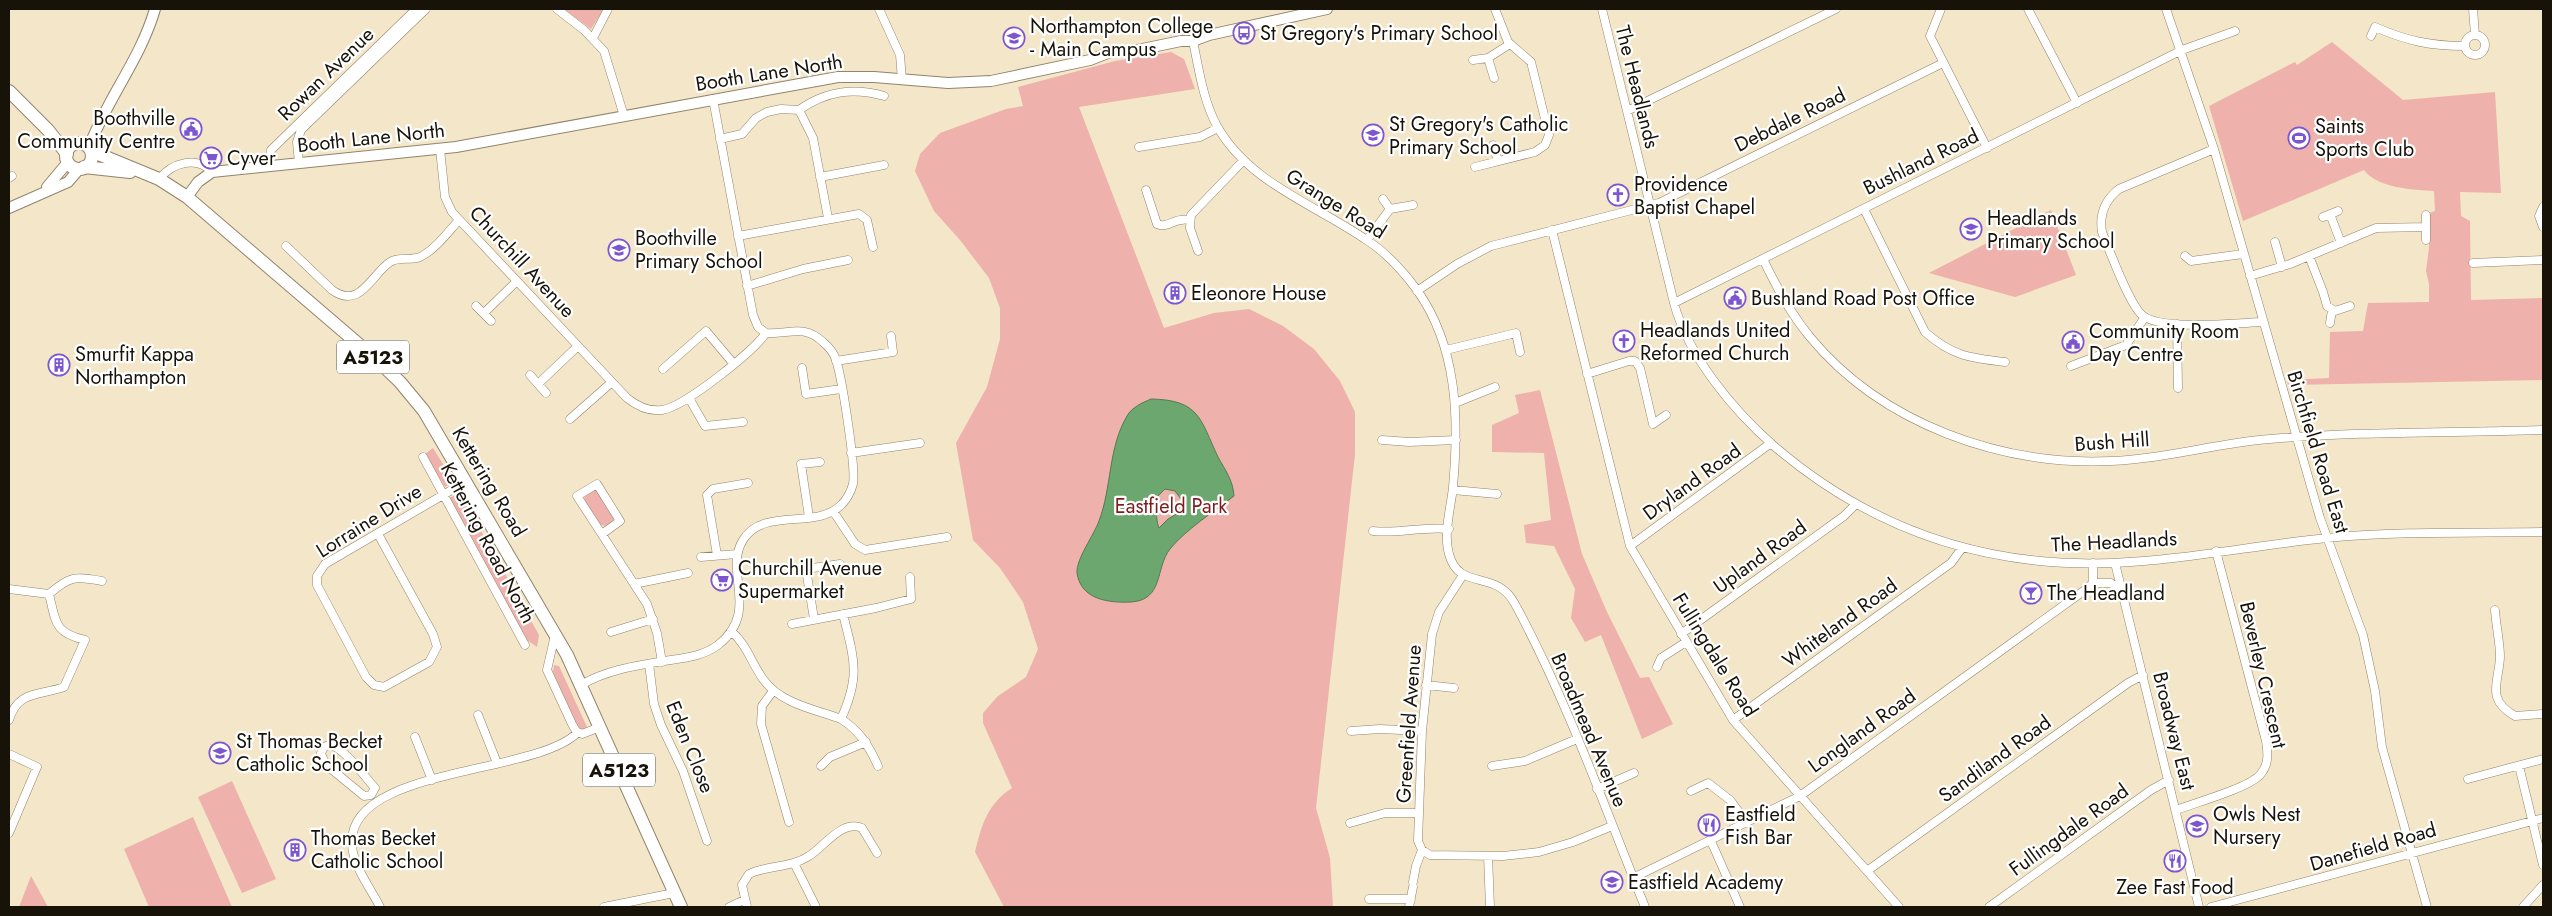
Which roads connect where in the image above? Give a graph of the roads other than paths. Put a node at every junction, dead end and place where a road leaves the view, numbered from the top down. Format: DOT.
graph roads {
  1 [pos="155,9"];
  2 [pos="416,9"];
  3 [pos="426,9"];
  4 [pos="557,9"];
  5 [pos="608,9"];
  6 [pos="879,9"];
  7 [pos="1327,9"];
  8 [pos="1495,9"];
  9 [pos="1602,9"];
  10 [pos="1836,9"];
  11 [pos="1941,9"];
  12 [pos="2028,9"];
  13 [pos="2166,9"];
  14 [pos="2473,9"];
  15 [pos="2235,30"];
  16 [pos="2475,35"];
  17 [pos="2371,36"];
  18 [pos="594,38"];
  19 [pos="1193,41"];
  20 [pos="1510,44"];
  21 [pos="2465,46"];
  22 [pos="2182,50"];
  23 [pos="1488,58"];
  24 [pos="1473,60"];
  25 [pos="1944,63"];
  26 [pos="1494,78"];
  27 [pos="902,80"];
  28 [pos="9,91"];
  29 [pos="884,96"];
  30 [pos="713,99"];
  31 [pos="2077,104"];
  32 [pos="799,110"];
  33 [pos="1626,110"];
  34 [pos="624,116"];
  35 [pos="1218,128"];
  36 [pos="720,139"];
  37 [pos="1493,145"];
  38 [pos="1139,147"];
  39 [pos="1987,148"];
  40 [pos="90,149"];
  41 [pos="440,149"];
  42 [pos="2214,149"];
  43 [pos="70,153"];
  44 [pos="1243,161"];
  45 [pos="1498,161"];
  46 [pos="299,163"];
  47 [pos="884,165"];
  48 [pos="268,166"];
  49 [pos="1475,167"];
  50 [pos="82,168"];
  51 [pos="104,169"];
  52 [pos="212,172"];
  53 [pos="142,173"];
  54 [pos="820,177"];
  55 [pos="159,179"];
  56 [pos="68,182"];
  57 [pos="1146,190"];
  58 [pos="43,191"];
  59 [pos="187,197"];
  60 [pos="1383,199"];
  61 [pos="1413,205"];
  62 [pos="1650,206"];
  63 [pos="2543,207"];
  64 [pos="9,208"];
  65 [pos="1390,209"];
  66 [pos="1864,209"];
  67 [pos="2338,211"];
  68 [pos="2426,215"];
  69 [pos="828,218"];
  70 [pos="459,220"];
  71 [pos="1190,220"];
  72 [pos="2426,227"];
  73 [pos="2543,227"];
  74 [pos="1552,230"];
  75 [pos="738,236"];
  76 [pos="1368,240"];
  77 [pos="2426,240"];
  78 [pos="2275,242"];
  79 [pos="2342,243"];
  80 [pos="286,246"];
  81 [pos="873,247"];
  82 [pos="1198,251"];
  83 [pos="2243,254"];
  84 [pos="2185,256"];
  85 [pos="2309,256"];
  86 [pos="1763,259"];
  87 [pos="848,260"];
  88 [pos="2543,260"];
  89 [pos="2474,263"];
  90 [pos="2282,267"];
  91 [pos="2250,276"];
  92 [pos="517,281"];
  93 [pos="748,286"];
  94 [pos="1417,291"];
  95 [pos="1674,303"];
  96 [pos="476,306"];
  97 [pos="2350,306"];
  98 [pos="2332,310"];
  99 [pos="484,313"];
  100 [pos="2145,317"];
  101 [pos="491,321"];
  102 [pos="2263,322"];
  103 [pos="2330,323"];
  104 [pos="2177,324"];
  105 [pos="766,333"];
  106 [pos="890,336"];
  107 [pos="578,346"];
  108 [pos="1446,350"];
  109 [pos="1520,352"];
  110 [pos="836,361"];
  111 [pos="733,363"];
  112 [pos="2072,366"];
  113 [pos="802,368"];
  114 [pos="663,369"];
  115 [pos="1996,371"];
  116 [pos="1587,374"];
  117 [pos="530,375"];
  118 [pos="612,382"];
  119 [pos="538,384"];
  120 [pos="841,388"];
  121 [pos="1495,388"];
  122 [pos="2178,388"];
  123 [pos="546,393"];
  124 [pos="689,398"];
  125 [pos="1455,404"];
  126 [pos="1666,415"];
  127 [pos="570,419"];
  128 [pos="743,422"];
  129 [pos="2543,430"];
  130 [pos="2296,437"];
  131 [pos="1382,440"];
  132 [pos="1456,440"];
  133 [pos="920,443"];
  134 [pos="1771,443"];
  135 [pos="851,453"];
  136 [pos="423,457"];
  137 [pos="820,462"];
  138 [pos="467,481"];
  139 [pos="748,483"];
  140 [pos="1453,490"];
  141 [pos="444,494"];
  142 [pos="1497,494"];
  143 [pos="1856,504"];
  144 [pos="833,511"];
  145 [pos="809,517"];
  146 [pos="1449,529"];
  147 [pos="1373,531"];
  148 [pos="2543,532"];
  149 [pos="378,534"];
  150 [pos="602,534"];
  151 [pos="947,537"];
  152 [pos="2326,538"];
  153 [pos="1630,546"];
  154 [pos="1962,548"];
  155 [pos="2216,551"];
  156 [pos="737,554"];
  157 [pos="716,555"];
  158 [pos="701,557"];
  159 [pos="2093,563"];
  160 [pos="2115,563"];
  161 [pos="840,564"];
  162 [pos="688,574"];
  163 [pos="1462,575"];
  164 [pos="910,576"];
  165 [pos="102,580"];
  166 [pos="2093,583"];
  167 [pos="634,584"];
  168 [pos="9,589"];
  169 [pos="2123,592"];
  170 [pos="49,594"];
  171 [pos="2495,610"];
  172 [pos="843,614"];
  173 [pos="814,619"];
  174 [pos="653,620"];
  175 [pos="792,624"];
  176 [pos="731,631"];
  177 [pos="611,632"];
  178 [pos="555,634"];
  179 [pos="1681,634"];
  180 [pos="1686,642"];
  181 [pos="525,645"];
  182 [pos="567,655"];
  183 [pos="549,659"];
  184 [pos="662,662"];
  185 [pos="648,664"];
  186 [pos="1657,667"];
  187 [pos="2143,675"];
  188 [pos="581,685"];
  189 [pos="1426,685"];
  190 [pos="1454,688"];
  191 [pos="774,691"];
  192 [pos="2543,714"];
  193 [pos="478,715"];
  194 [pos="842,719"];
  195 [pos="9,720"];
  196 [pos="1733,720"];
  197 [pos="600,727"];
  198 [pos="1422,731"];
  199 [pos="1351,732"];
  200 [pos="577,733"];
  201 [pos="415,737"];
  202 [pos="1577,739"];
  203 [pos="866,742"];
  204 [pos="9,754"];
  205 [pos="2543,759"];
  206 [pos="497,763"];
  207 [pos="821,766"];
  208 [pos="878,766"];
  209 [pos="1492,766"];
  210 [pos="2519,766"];
  211 [pos="1634,773"];
  212 [pos="2468,779"];
  213 [pos="432,780"];
  214 [pos="2169,780"];
  215 [pos="1597,788"];
  216 [pos="1691,791"];
  217 [pos="1800,796"];
  218 [pos="373,800"];
  219 [pos="2176,810"];
  220 [pos="1419,813"];
  221 [pos="2543,818"];
  222 [pos="2533,821"];
  223 [pos="789,822"];
  224 [pos="1747,822"];
  225 [pos="1350,823"];
  226 [pos="1612,826"];
  227 [pos="9,833"];
  228 [pos="707,841"];
  229 [pos="1711,841"];
  230 [pos="1422,850"];
  231 [pos="2412,852"];
  232 [pos="877,853"];
  233 [pos="1488,856"];
  234 [pos="794,864"];
  235 [pos="2543,865"];
  236 [pos="1867,872"];
  237 [pos="1633,878"];
  238 [pos="2543,885"];
  239 [pos="674,893"];
  240 [pos="1370,898"];
  241 [pos="746,903"];
  242 [pos="1410,903"];
  243 [pos="380,907"];
  244 [pos="604,907"];
  245 [pos="681,907"];
  246 [pos="729,907"];
  247 [pos="816,907"];
  248 [pos="1490,907"];
  249 [pos="1645,907"];
  250 [pos="1740,907"];
  251 [pos="1899,907"];
  252 [pos="1989,907"];
  253 [pos="2199,907"];
  254 [pos="2211,907"];
  255 [pos="2427,907"];
  256 [pos="2523,907"];
  1 -- 40 [label="street"];
  2 -- 48 [label="street, Rowan Avenue"];
  3 -- 46 [label="street, Rowan Avenue"];
  4 -- 18 [label="street"];
  5 -- 18 [label="street"];
  6 -- 27 [label="street"];
  7 -- 19 [label="street, Booth Lane North"];
  8 -- 20 [label="street"];
  9 -- 33 [label="street, The Headlands"];
  10 -- 33 [label="street"];
  11 -- 25 [label="street"];
  12 -- 31 [label="street"];
  13 -- 22 [label="street, Birchfield Road East"];
  14 -- 16 [label="street"];
  15 -- 22 [label="street, Bushland Road"];
  16 -- 21 [label="street"];
  16 -- 21 [label="street"];
  17 -- 21 [label="street"];
  18 -- 34 [label="street"];
  19 -- 27 [label="street, Booth Lane North"];
  19 -- 35 [label="street, Grange Road"];
  20 -- 23 [label="street"];
  20 -- 45 [label="street"];
  22 -- 31 [label="street, Bushland Road"];
  22 -- 42 [label="street, Birchfield Road East"];
  23 -- 24 [label="street"];
  23 -- 26 [label="street"];
  25 -- 39 [label="street"];
  25 -- 62 [label="street, Debdale Road"];
  27 -- 30 [label="street, Booth Lane North"];
  28 -- 43 [label="main road"];
  29 -- 32 [label="street"];
  30 -- 34 [label="street, Booth Lane North"];
  30 -- 36 [label="street"];
  31 -- 39 [label="street, Bushland Road"];
  32 -- 36 [label="street"];
  32 -- 54 [label="street"];
  33 -- 62 [label="street, The Headlands"];
  34 -- 41 [label="street, Booth Lane North"];
  35 -- 38 [label="street"];
  35 -- 44 [label="street, Grange Road"];
  36 -- 75 [label="street"];
  37 -- 45 [label="street"];
  39 -- 66 [label="street, Bushland Road"];
  40 -- 43 [label="main road"];
  40 -- 50 [label="main road"];
  40 -- 53 [label="main road, Kettering Road / A5123"];
  41 -- 46 [label="street, Booth Lane North"];
  41 -- 70 [label="street, Churchill Avenue"];
  42 -- 83 [label="street, Birchfield Road East"];
  42 -- 100 [label="street"];
  43 -- 50 [label="main road"];
  43 -- 58 [label="street"];
  44 -- 71 [label="street"];
  44 -- 76 [label="street, Grange Road"];
  45 -- 49 [label="street"];
  46 -- 48 [label="street, Booth Lane North"];
  47 -- 54 [label="street"];
  48 -- 52 [label="street, Booth Lane North"];
  50 -- 51 [label="main road, Kettering Road / A5123"];
  50 -- 56 [label="street"];
  51 -- 53 [label="main road, Kettering Road / A5123"];
  51 -- 56 [label="street"];
  52 -- 55 [label="street, Booth Lane North"];
  52 -- 59 [label="street"];
  53 -- 55 [label="main road, Kettering Road / A5123"];
  54 -- 69 [label="street"];
  55 -- 59 [label="main road, Kettering Road / A5123"];
  56 -- 58 [label="street"];
  57 -- 71 [label="street"];
  58 -- 64 [label="street"];
  59 -- 138 [label="main road, Kettering Road / A5123"];
  60 -- 65 [label="street"];
  61 -- 65 [label="street"];
  62 -- 74 [label="street, Debdale Road"];
  62 -- 95 [label="street, The Headlands"];
  63 -- 73 [label="street"];
  65 -- 76 [label="street"];
  66 -- 86 [label="street, Bushland Road"];
  66 -- 115 [label="street"];
  67 -- 79 [label="street"];
  68 -- 72 [label="street"];
  69 -- 75 [label="street"];
  69 -- 81 [label="street"];
  70 -- 80 [label="street"];
  70 -- 92 [label="street, Churchill Avenue"];
  71 -- 82 [label="street"];
  72 -- 77 [label="street"];
  72 -- 79 [label="street"];
  74 -- 94 [label="street, Debdale Road"];
  74 -- 116 [label="street, Fullingdale Road"];
  75 -- 93 [label="street"];
  76 -- 94 [label="street, Grange Road"];
  78 -- 90 [label="street"];
  79 -- 85 [label="street"];
  83 -- 84 [label="street"];
  83 -- 91 [label="street, Birchfield Road East"];
  85 -- 90 [label="street"];
  85 -- 98 [label="street"];
  86 -- 95 [label="street, Bushland Road"];
  86 -- 130 [label="street, Bush Hill"];
  87 -- 93 [label="street"];
  88 -- 89 [label="street"];
  90 -- 91 [label="street"];
  91 -- 102 [label="street, Birchfield Road East"];
  92 -- 99 [label="street"];
  92 -- 107 [label="street, Churchill Avenue"];
  93 -- 105 [label="street"];
  94 -- 108 [label="street, Grange Road"];
  95 -- 134 [label="street, The Headlands"];
  96 -- 99 [label="street"];
  97 -- 98 [label="street"];
  98 -- 103 [label="street"];
  99 -- 101 [label="street"];
  100 -- 104 [label="street"];
  100 -- 112 [label="street"];
  102 -- 104 [label="street"];
  102 -- 130 [label="street, Birchfield Road East"];
  104 -- 122 [label="street"];
  105 -- 110 [label="street"];
  105 -- 111 [label="street, Churchill Avenue"];
  106 -- 110 [label="street"];
  107 -- 118 [label="street, Churchill Avenue"];
  107 -- 119 [label="street"];
  108 -- 109 [label="street"];
  108 -- 125 [label="street, Grange Road"];
  110 -- 120 [label="street"];
  111 -- 114 [label="street"];
  111 -- 124 [label="street, Churchill Avenue"];
  113 -- 120 [label="street"];
  116 -- 126 [label="street"];
  116 -- 153 [label="street, Fullingdale Road"];
  117 -- 119 [label="street"];
  118 -- 124 [label="street, Churchill Avenue"];
  118 -- 127 [label="street"];
  119 -- 123 [label="street"];
  120 -- 135 [label="street"];
  121 -- 125 [label="street"];
  124 -- 128 [label="street"];
  125 -- 132 [label="street, Grange Road"];
  129 -- 130 [label="street, Bush Hill"];
  130 -- 152 [label="street, Birchfield Road East"];
  131 -- 132 [label="street"];
  132 -- 140 [label="street, Grange Road"];
  133 -- 135 [label="street"];
  134 -- 143 [label="street, The Headlands"];
  134 -- 153 [label="street, Dryland Road"];
  135 -- 144 [label="street"];
  136 -- 141 [label="street, Kettering Road North"];
  137 -- 145 [label="street"];
  138 -- 141 [label="street, Lorraine Drive"];
  138 -- 178 [label="main road, Kettering Road / A5123"];
  139 -- 157 [label="street"];
  140 -- 142 [label="street"];
  140 -- 146 [label="street, Grange Road"];
  141 -- 149 [label="street, Lorraine Drive"];
  141 -- 181 [label="street, Kettering Road North"];
  143 -- 154 [label="street, The Headlands"];
  143 -- 179 [label="street, Upland Road"];
  144 -- 145 [label="street"];
  144 -- 151 [label="street"];
  145 -- 156 [label="street"];
  146 -- 147 [label="street"];
  146 -- 163 [label="street, Grange Road"];
  148 -- 152 [label="street, The Headlands"];
  149 -- 149 [label="street, Lorraine Drive"];
  150 -- 150 [label="street"];
  150 -- 167 [label="street"];
  152 -- 155 [label="street, The Headlands"];
  152 -- 231 [label="street, Birchfield Road East"];
  153 -- 179 [label="street, Fullingdale Road"];
  154 -- 159 [label="street, The Headlands"];
  154 -- 196 [label="street, Whiteland Road"];
  155 -- 160 [label="street, The Headlands"];
  155 -- 219 [label="street, Beverley Crescent"];
  156 -- 157 [label="street"];
  156 -- 176 [label="street"];
  157 -- 158 [label="street"];
  159 -- 160 [label="street, The Headlands"];
  159 -- 166 [label="street"];
  160 -- 169 [label="street, Broadway East"];
  161 -- 173 [label="street"];
  162 -- 167 [label="street"];
  163 -- 189 [label="street, Greenfield Avenue"];
  163 -- 202 [label="street, Broadmead Avenue"];
  164 -- 172 [label="street"];
  165 -- 170 [label="street"];
  166 -- 169 [label="street"];
  166 -- 217 [label="street, Longland Road"];
  167 -- 174 [label="street"];
  168 -- 170 [label="street"];
  169 -- 187 [label="street, Broadway East"];
  170 -- 195 [label="street"];
  171 -- 192 [label="street"];
  172 -- 173 [label="street"];
  172 -- 194 [label="street"];
  173 -- 175 [label="street"];
  174 -- 177 [label="street"];
  174 -- 184 [label="street"];
  176 -- 184 [label="street"];
  176 -- 191 [label="street"];
  178 -- 182 [label="main road, Kettering Road / A5123"];
  178 -- 183 [label="street, Kettering Road North"];
  179 -- 180 [label="street, Fullingdale Road"];
  180 -- 186 [label="street"];
  180 -- 196 [label="street, Fullingdale Road"];
  182 -- 183 [label="street"];
  182 -- 188 [label="main road, Kettering Road / A5123"];
  183 -- 200 [label="street, Kettering Road North"];
  184 -- 185 [label="street"];
  185 -- 188 [label="street"];
  185 -- 228 [label="street, Eden Close"];
  187 -- 214 [label="street, Broadway East"];
  187 -- 236 [label="street, Sandiland Road"];
  188 -- 197 [label="main road, Kettering Road / A5123"];
  189 -- 190 [label="street"];
  189 -- 198 [label="street, Greenfield Avenue"];
  191 -- 194 [label="street"];
  191 -- 223 [label="street"];
  193 -- 206 [label="street"];
  194 -- 203 [label="street"];
  196 -- 217 [label="street, Fullingdale Road"];
  197 -- 200 [label="street"];
  197 -- 239 [label="main road, Kettering Road / A5123"];
  198 -- 199 [label="street"];
  198 -- 220 [label="street, Greenfield Avenue"];
  200 -- 206 [label="street"];
  201 -- 213 [label="street"];
  202 -- 209 [label="street"];
  202 -- 215 [label="street, Broadmead Avenue"];
  203 -- 207 [label="street"];
  203 -- 208 [label="street"];
  204 -- 227 [label="street"];
  205 -- 210 [label="street"];
  206 -- 213 [label="street"];
  210 -- 212 [label="street"];
  210 -- 222 [label="street"];
  211 -- 215 [label="street"];
  213 -- 218 [label="street"];
  214 -- 219 [label="street, Broadway East"];
  214 -- 252 [label="street, Fullingdale Road"];
  215 -- 226 [label="street, Broadmead Avenue"];
  216 -- 224 [label="street"];
  217 -- 224 [label="street, Longland Road"];
  217 -- 236 [label="street, Fullingdale Road"];
  218 -- 218 [label="street"];
  218 -- 243 [label="street"];
  219 -- 253 [label="street, Broadway East"];
  220 -- 225 [label="street"];
  220 -- 230 [label="street, Greenfield Avenue"];
  221 -- 222 [label="street, Danefield Road"];
  222 -- 231 [label="street, Danefield Road"];
  222 -- 235 [label="street"];
  224 -- 229 [label="street, Longland Road"];
  226 -- 233 [label="street"];
  226 -- 237 [label="street, Broadmead Avenue"];
  229 -- 237 [label="street, Longland Road"];
  229 -- 250 [label="street"];
  230 -- 233 [label="street"];
  230 -- 242 [label="street, Greenfield Avenue"];
  231 -- 254 [label="street, Danefield Road"];
  231 -- 255 [label="street, Birchfield Road East"];
  232 -- 234 [label="street"];
  233 -- 248 [label="street"];
  234 -- 241 [label="street"];
  234 -- 247 [label="street"];
  236 -- 251 [label="street, Fullingdale Road"];
  237 -- 249 [label="street, Broadmead Avenue"];
  238 -- 256 [label="street"];
  239 -- 244 [label="street"];
  239 -- 245 [label="main road, Kettering Road / A5123"];
  240 -- 242 [label="street"];
  241 -- 246 [label="street"];
}
